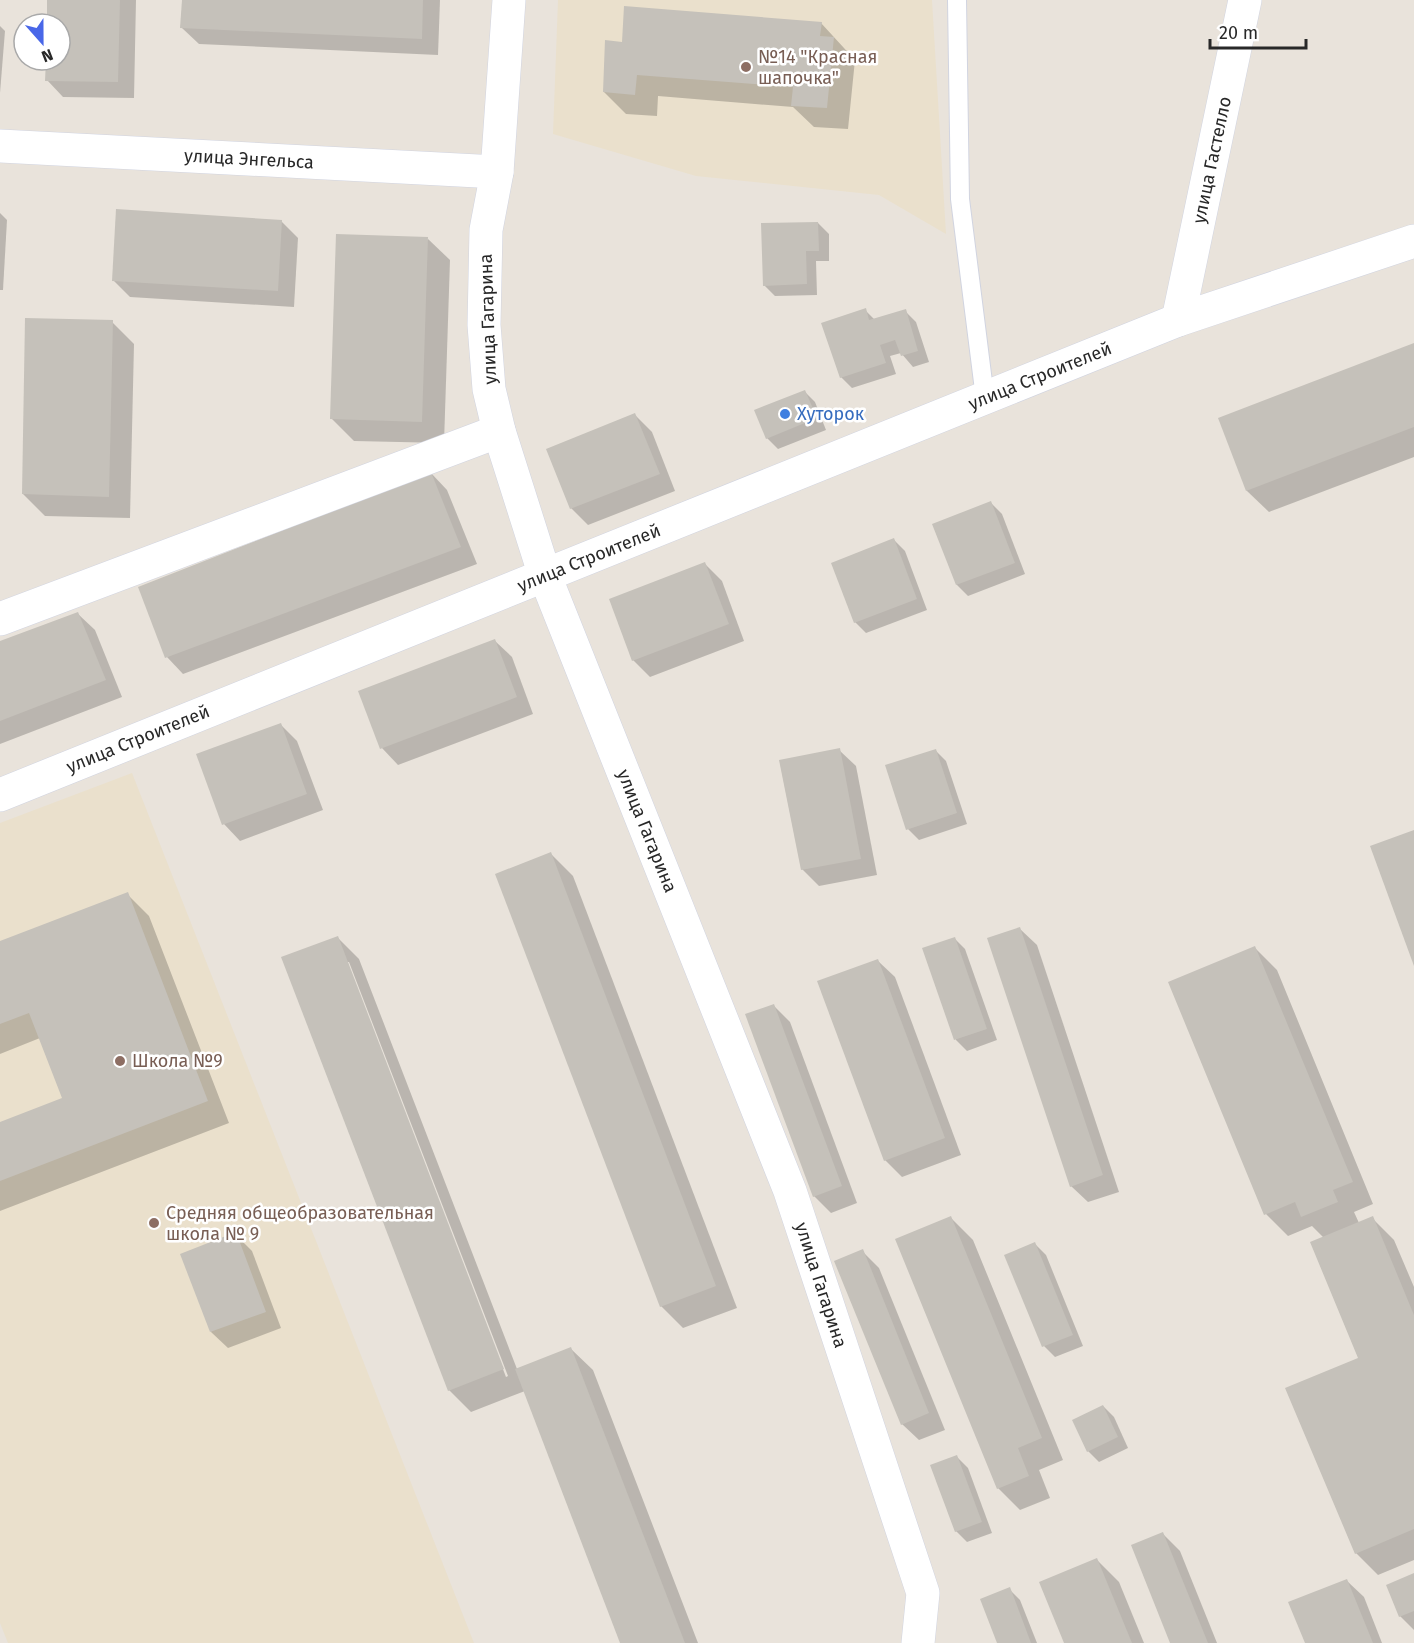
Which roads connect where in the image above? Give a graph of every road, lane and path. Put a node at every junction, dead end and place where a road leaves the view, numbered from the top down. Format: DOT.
graph roads {
  1 [pos="508,0"];
  2 [pos="957,0"];
  3 [pos="1245,0"];
  4 [pos="0,146"];
  5 [pos="497,172"];
  6 [pos="1414,241"];
  7 [pos="1178,320"];
  8 [pos="985,398"];
  9 [pos="499,431"];
  10 [pos="546,576"];
  11 [pos="0,619"];
  12 [pos="0,795"];
  13 [pos="918,1643"];
  1 -- 5 [label="street, улица Гагарина"];
  2 -- 8 [label="lane"];
  3 -- 7 [label="street, улица Гастелло"];
  4 -- 5 [label="street, улица Энгельса"];
  5 -- 9 [label="street, улица Гагарина"];
  6 -- 7 [label="street, улица Строителей"];
  7 -- 8 [label="street, улица Строителей"];
  8 -- 10 [label="street, улица Строителей"];
  9 -- 10 [label="street, улица Гагарина"];
  9 -- 11 [label="street"];
  10 -- 12 [label="street, улица Строителей"];
  10 -- 13 [label="street, улица Гагарина"];
}
